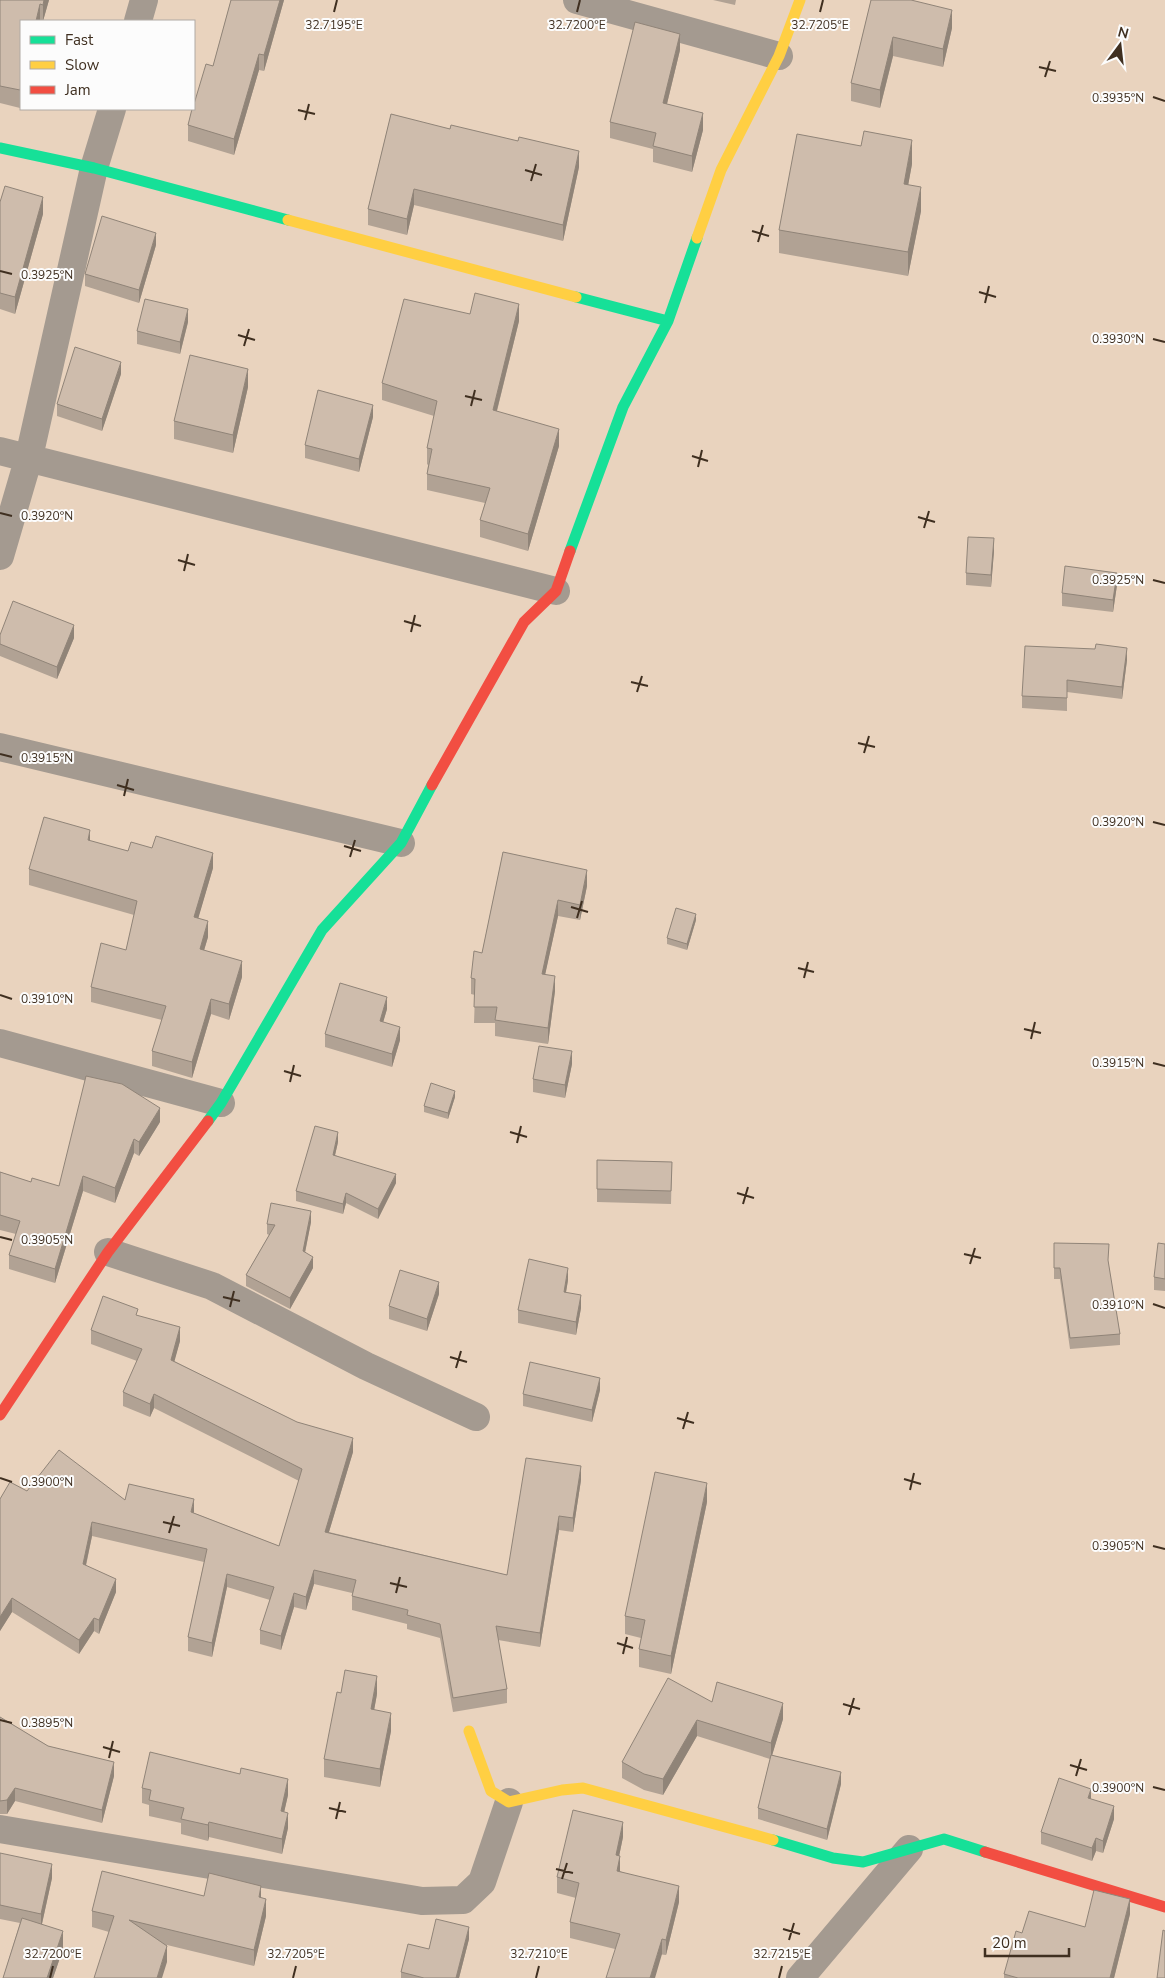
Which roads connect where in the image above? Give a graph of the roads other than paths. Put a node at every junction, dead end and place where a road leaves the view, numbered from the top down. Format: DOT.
graph roads {
  1 [pos="144,0"];
  2 [pos="577,0"];
  3 [pos="800,0"];
  4 [pos="138,20"];
  5 [pos="779,56"];
  6 [pos="112,110"];
  7 [pos="0,148"];
  8 [pos="94,168"];
  9 [pos="668,321"];
  10 [pos="0,451"];
  11 [pos="29,457"];
  12 [pos="0,556"];
  13 [pos="556,591"];
  14 [pos="0,747"];
  15 [pos="400,844"];
  16 [pos="0,1043"];
  17 [pos="221,1103"];
  18 [pos="108,1252"];
  19 [pos="0,1414"];
  20 [pos="476,1417"];
  21 [pos="469,1731"];
  22 [pos="509,1802"];
  23 [pos="0,1829"];
  24 [pos="909,1849"];
  25 [pos="1165,1907"];
  26 [pos="800,1978"];
  1 -- 4 [label="street"];
  2 -- 5 [label="street"];
  3 -- 5 [label="street"];
  5 -- 9 [label="street"];
  6 -- 8 [label="street"];
  7 -- 8 [label="street"];
  8 -- 9 [label="street"];
  8 -- 11 [label="street"];
  9 -- 13 [label="street"];
  10 -- 11 [label="street"];
  11 -- 12 [label="street"];
  11 -- 13 [label="street"];
  13 -- 15 [label="street"];
  14 -- 15 [label="street"];
  15 -- 17 [label="street"];
  16 -- 17 [label="street"];
  17 -- 18 [label="street"];
  18 -- 19 [label="street"];
  18 -- 20 [label="street"];
  21 -- 22 [label="street"];
  22 -- 23 [label="street"];
  22 -- 24 [label="street"];
  24 -- 25 [label="street"];
  24 -- 26 [label="street"];
}
